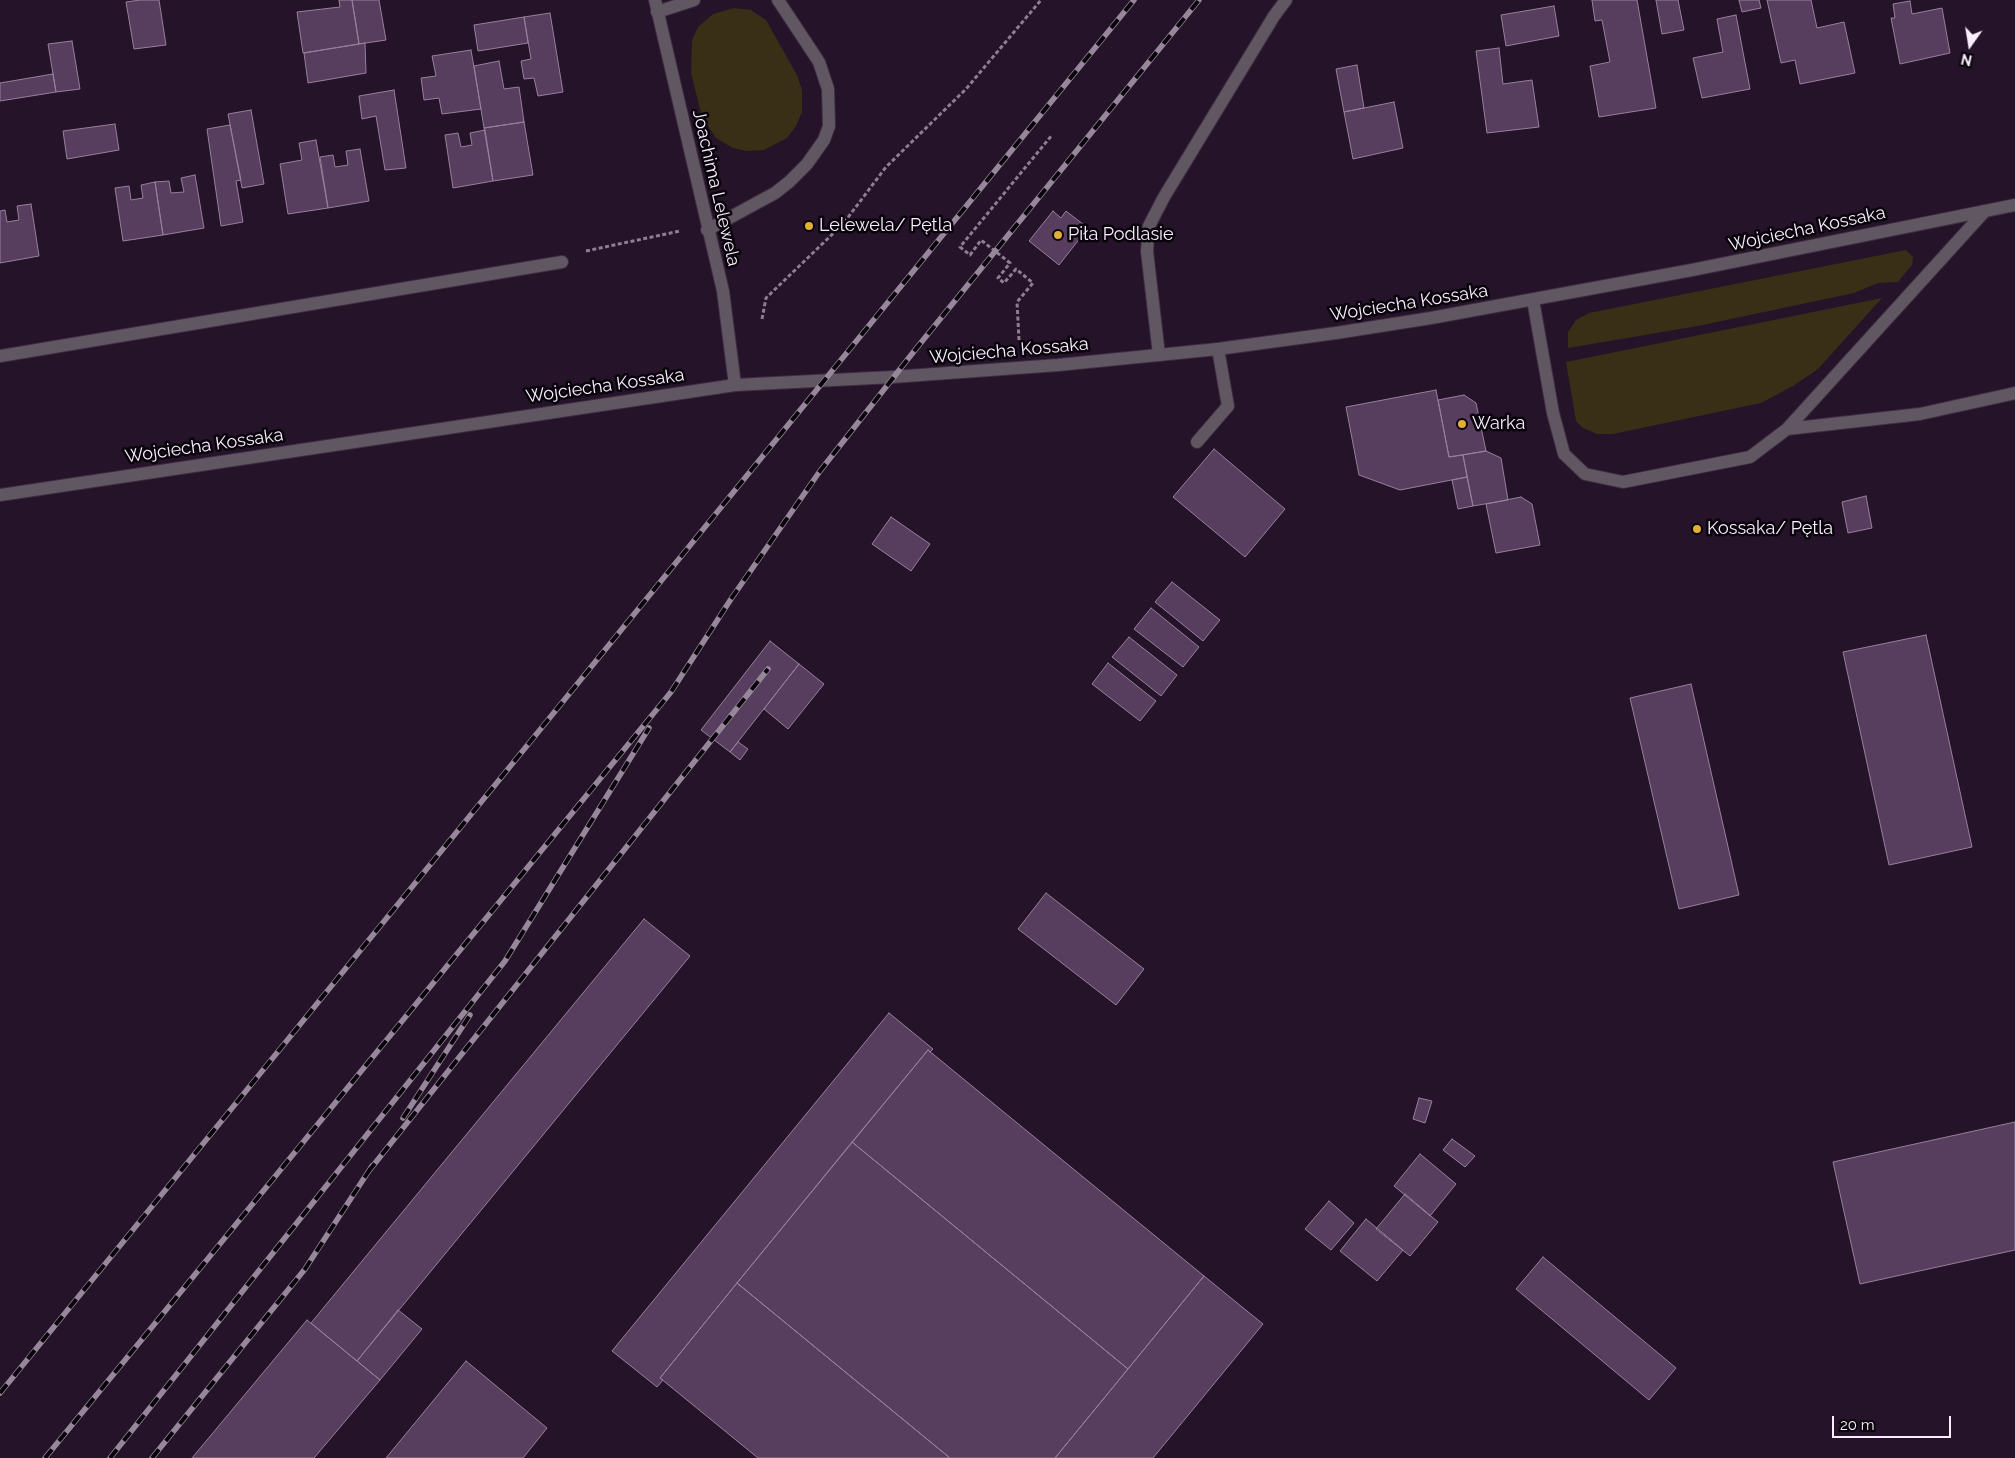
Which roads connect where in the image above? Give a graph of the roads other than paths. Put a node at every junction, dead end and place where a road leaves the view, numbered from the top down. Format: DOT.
graph roads {
  1 [pos="694,0"];
  2 [pos="778,0"];
  3 [pos="1286,0"];
  4 [pos="656,6"];
  5 [pos="2015,204"];
  6 [pos="1985,211"];
  7 [pos="707,230"];
  8 [pos="562,262"];
  9 [pos="1533,300"];
  10 [pos="1218,349"];
  11 [pos="1159,355"];
  12 [pos="0,356"];
  13 [pos="735,385"];
  14 [pos="2015,393"];
  15 [pos="1787,429"];
  16 [pos="1196,442"];
  17 [pos="0,495"];
  1 -- 4 [label="street"];
  2 -- 7 [label="street"];
  3 -- 11 [label="street"];
  4 -- 7 [label="street, Joachima Lelewela"];
  5 -- 6 [label="street, Wojciecha Kossaka"];
  6 -- 9 [label="street, Wojciecha Kossaka"];
  6 -- 15 [label="street"];
  7 -- 13 [label="street, Joachima Lelewela"];
  8 -- 12 [label="street"];
  9 -- 10 [label="street, Wojciecha Kossaka"];
  9 -- 15 [label="street"];
  10 -- 11 [label="street, Wojciecha Kossaka"];
  10 -- 16 [label="street"];
  11 -- 13 [label="street, Wojciecha Kossaka"];
  13 -- 17 [label="street, Wojciecha Kossaka"];
  14 -- 15 [label="street"];
}
